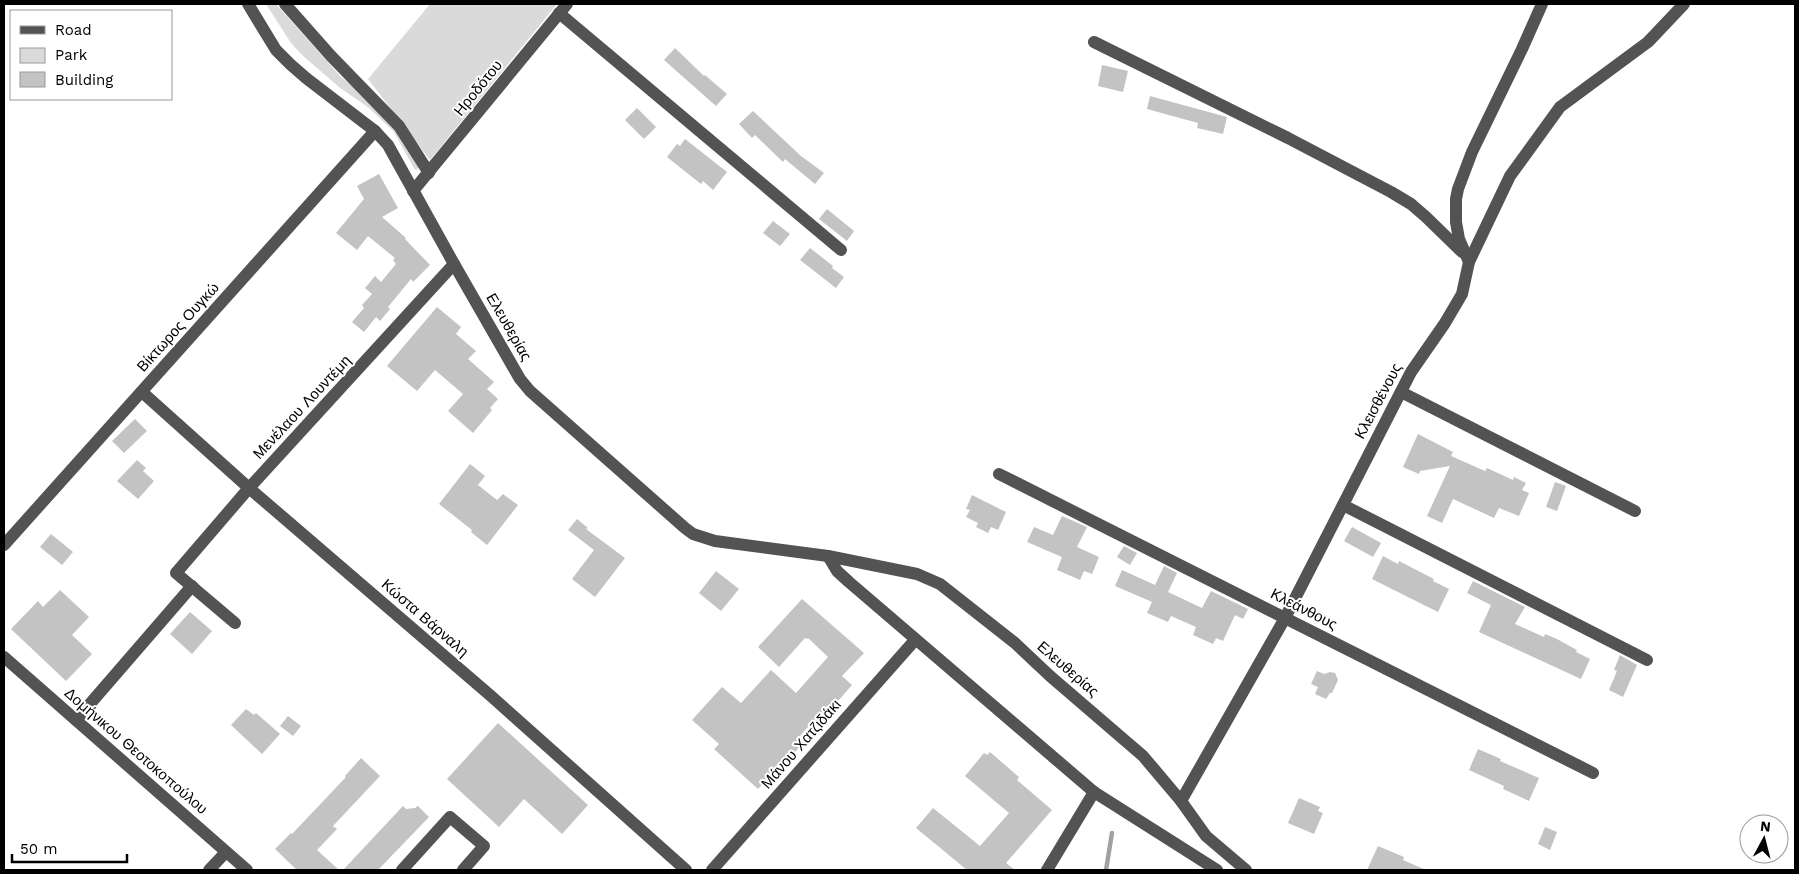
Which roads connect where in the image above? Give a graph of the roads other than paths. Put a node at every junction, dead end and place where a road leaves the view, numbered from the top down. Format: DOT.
graph roads {
  1 [pos="248,4"];
  2 [pos="285,4"];
  3 [pos="1542,4"];
  4 [pos="1684,4"];
  5 [pos="563,8"];
  6 [pos="1094,42"];
  7 [pos="375,131"];
  8 [pos="429,173"];
  9 [pos="413,191"];
  10 [pos="841,250"];
  11 [pos="1467,259"];
  12 [pos="454,264"];
  13 [pos="142,392"];
  14 [pos="1401,392"];
  15 [pos="999,474"];
  16 [pos="249,488"];
  17 [pos="1343,505"];
  18 [pos="1635,511"];
  19 [pos="4,545"];
  20 [pos="828,556"];
  21 [pos="192,586"];
  22 [pos="1279,615"];
  23 [pos="235,623"];
  24 [pos="915,640"];
  25 [pos="4,657"];
  26 [pos="1647,660"];
  27 [pos="76,720"];
  28 [pos="1593,773"];
  29 [pos="1094,792"];
  30 [pos="1181,801"];
  31 [pos="226,852"];
  32 [pos="209,870"];
  33 [pos="247,870"];
  34 [pos="402,870"];
  35 [pos="463,870"];
  36 [pos="686,870"];
  37 [pos="712,870"];
  38 [pos="1047,870"];
  39 [pos="1217,870"];
  40 [pos="1246,870"];
  1 -- 7 [label="street, Ελευθερίας"];
  2 -- 8 [label="street"];
  3 -- 11 [label="street"];
  4 -- 11 [label="street, Κλεισθένους"];
  5 -- 8 [label="street, Ηροδότου"];
  5 -- 10 [label="street"];
  6 -- 11 [label="street"];
  7 -- 9 [label="street, Ελευθερίας"];
  7 -- 13 [label="street, Βίκτωρος Ουγκώ"];
  8 -- 9 [label="street, Ηροδότου"];
  9 -- 12 [label="street, Ελευθερίας"];
  11 -- 14 [label="street, Κλεισθένους"];
  12 -- 16 [label="street, Μενέλαου Λουντέμη"];
  12 -- 20 [label="street, Ελευθερίας"];
  13 -- 16 [label="street, Κώστα Βάρναλη"];
  13 -- 19 [label="street, Βίκτωρος Ουγκώ"];
  14 -- 17 [label="street, Κλεισθένους"];
  14 -- 18 [label="street"];
  15 -- 22 [label="street, Κλεάνθους"];
  16 -- 21 [label="street, Μενέλαου Λουντέμη"];
  16 -- 36 [label="street, Κώστα Βάρναλη"];
  17 -- 22 [label="street, Κλεισθένους"];
  17 -- 26 [label="street"];
  20 -- 24 [label="street"];
  20 -- 30 [label="street, Ελευθερίας"];
  21 -- 23 [label="street"];
  21 -- 27 [label="street"];
  22 -- 28 [label="street, Κλεάνθους"];
  22 -- 30 [label="street, Κλεισθένους"];
  24 -- 29 [label="street"];
  24 -- 37 [label="street, Μάνου Χατζιδάκι"];
  25 -- 27 [label="street, Δομήνικου Θεοτοκοπούλου"];
  27 -- 31 [label="street, Δομήνικου Θεοτοκοπούλου"];
  29 -- 38 [label="street"];
  29 -- 39 [label="street"];
  30 -- 40 [label="street, Ελευθερίας"];
  31 -- 32 [label="street"];
  31 -- 33 [label="street, Δομήνικου Θεοτοκοπούλου"];
  34 -- 35 [label="street"];
}
